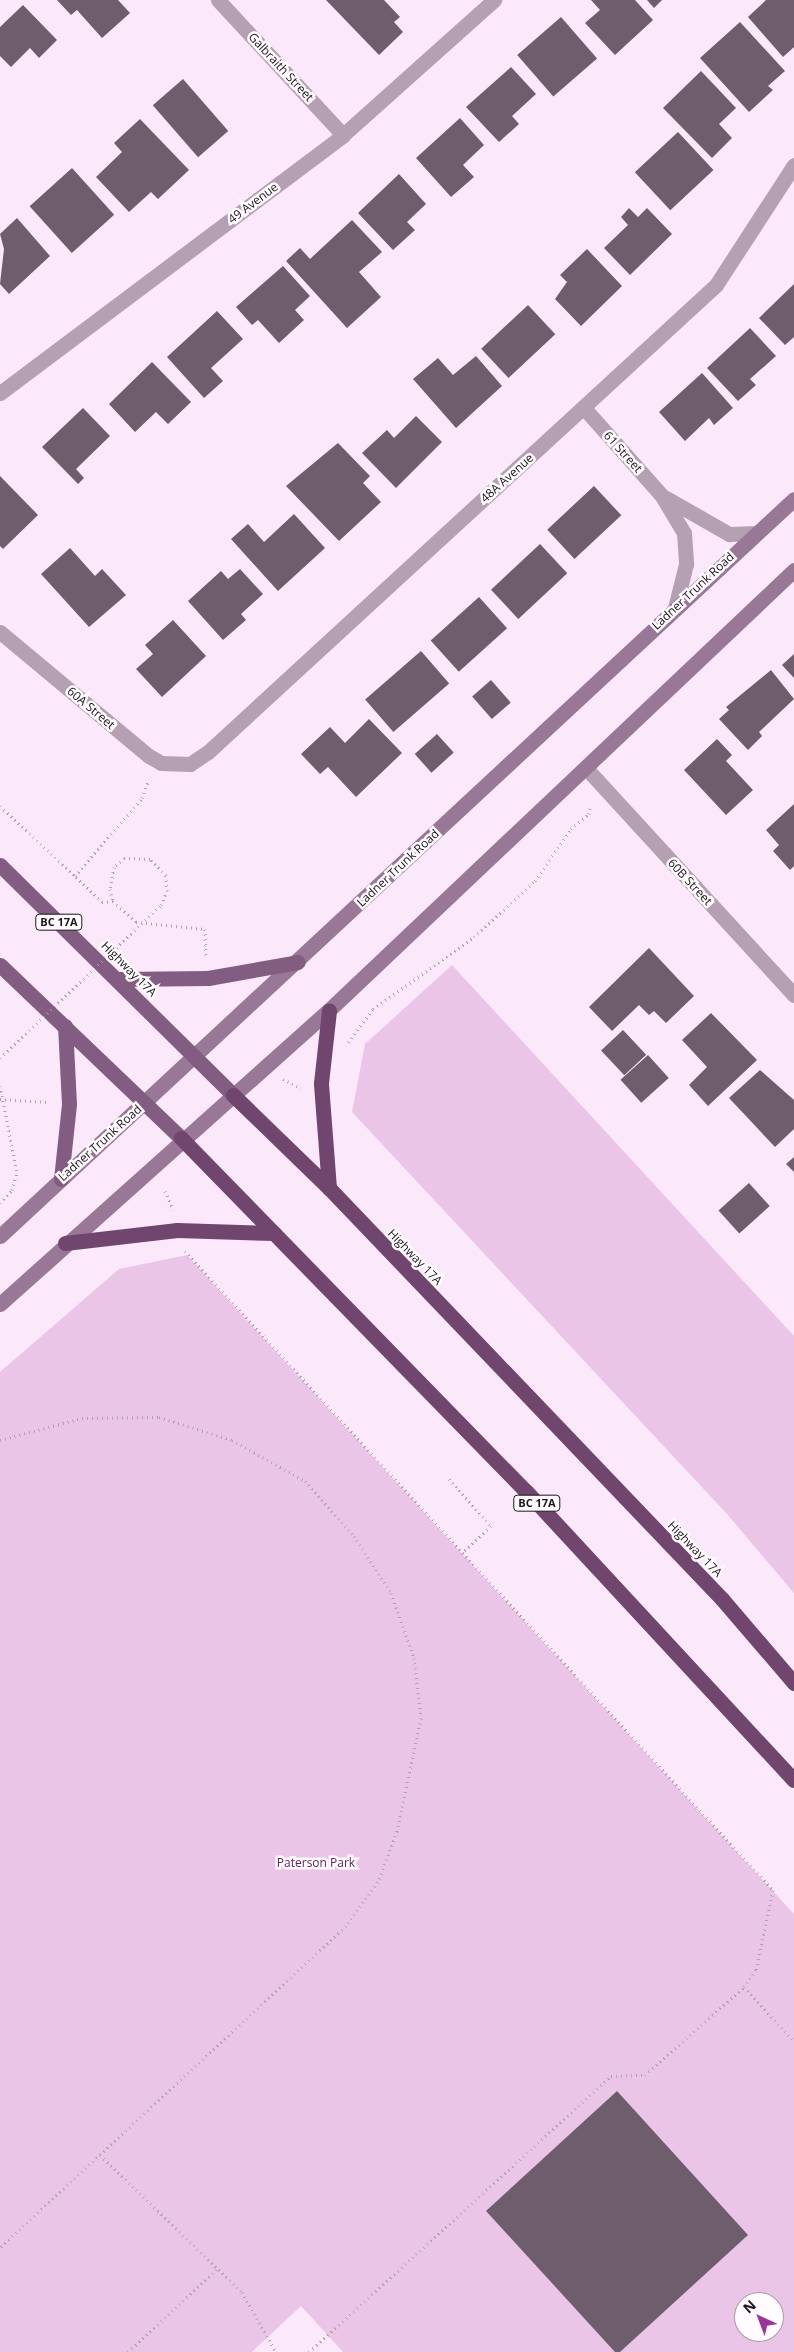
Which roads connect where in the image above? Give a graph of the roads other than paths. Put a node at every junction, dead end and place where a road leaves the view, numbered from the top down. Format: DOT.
graph roads {
  1 [pos="218,0"];
  2 [pos="494,0"];
  3 [pos="343,135"];
  4 [pos="794,165"];
  5 [pos="0,393"];
  6 [pos="584,408"];
  7 [pos="662,496"];
  8 [pos="794,499"];
  9 [pos="756,532"];
  10 [pos="794,570"];
  11 [pos="675,608"];
  12 [pos="0,632"];
  13 [pos="161,763"];
  14 [pos="586,768"];
  15 [pos="0,865"];
  16 [pos="298,962"];
  17 [pos="0,965"];
  18 [pos="119,980"];
  19 [pos="794,995"];
  20 [pos="329,1010"];
  21 [pos="65,1026"];
  22 [pos="195,1056"];
  23 [pos="233,1094"];
  24 [pos="145,1102"];
  25 [pos="182,1138"];
  26 [pos="61,1179"];
  27 [pos="329,1188"];
  28 [pos="274,1233"];
  29 [pos="0,1236"];
  30 [pos="65,1243"];
  31 [pos="0,1304"];
  32 [pos="794,1683"];
  33 [pos="794,1780"];
  1 -- 3 [label="street, Galbraith Street"];
  2 -- 3 [label="street, 49 Avenue"];
  3 -- 5 [label="street, 49 Avenue"];
  4 -- 6 [label="street, 48A Avenue"];
  6 -- 7 [label="street, 61 Street"];
  6 -- 13 [label="street, 48A Avenue"];
  7 -- 9 [label="street, 61 Street"];
  7 -- 11 [label="street, 61 Street"];
  8 -- 9 [label="main road, Ladner Trunk Road"];
  9 -- 11 [label="main road, Ladner Trunk Road"];
  10 -- 14 [label="main road"];
  11 -- 16 [label="main road, Ladner Trunk Road"];
  12 -- 13 [label="street, 60A Street"];
  14 -- 19 [label="street, 60B Street"];
  14 -- 20 [label="main road"];
  15 -- 18 [label="main road, Highway 17A / BC 17A"];
  16 -- 18 [label="main road"];
  16 -- 22 [label="main road, Ladner Trunk Road"];
  17 -- 21 [label="main road, BC 17A"];
  18 -- 22 [label="main road, Highway 17A / BC 17A"];
  20 -- 23 [label="main road"];
  20 -- 27 [label="highway"];
  21 -- 24 [label="main road, BC 17A"];
  21 -- 26 [label="main road"];
  22 -- 23 [label="main road, Highway 17A / BC 17A"];
  22 -- 24 [label="main road, Ladner Trunk Road"];
  23 -- 25 [label="main road"];
  23 -- 27 [label="highway, Highway 17A / BC 17A"];
  24 -- 25 [label="main road, BC 17A"];
  24 -- 26 [label="main road, Ladner Trunk Road"];
  25 -- 28 [label="highway, BC 17A"];
  25 -- 30 [label="main road"];
  26 -- 29 [label="main road, Ladner Trunk Road"];
  27 -- 32 [label="highway, Highway 17A / BC 17A"];
  28 -- 30 [label="highway"];
  28 -- 33 [label="highway, BC 17A"];
  30 -- 31 [label="main road"];
}
